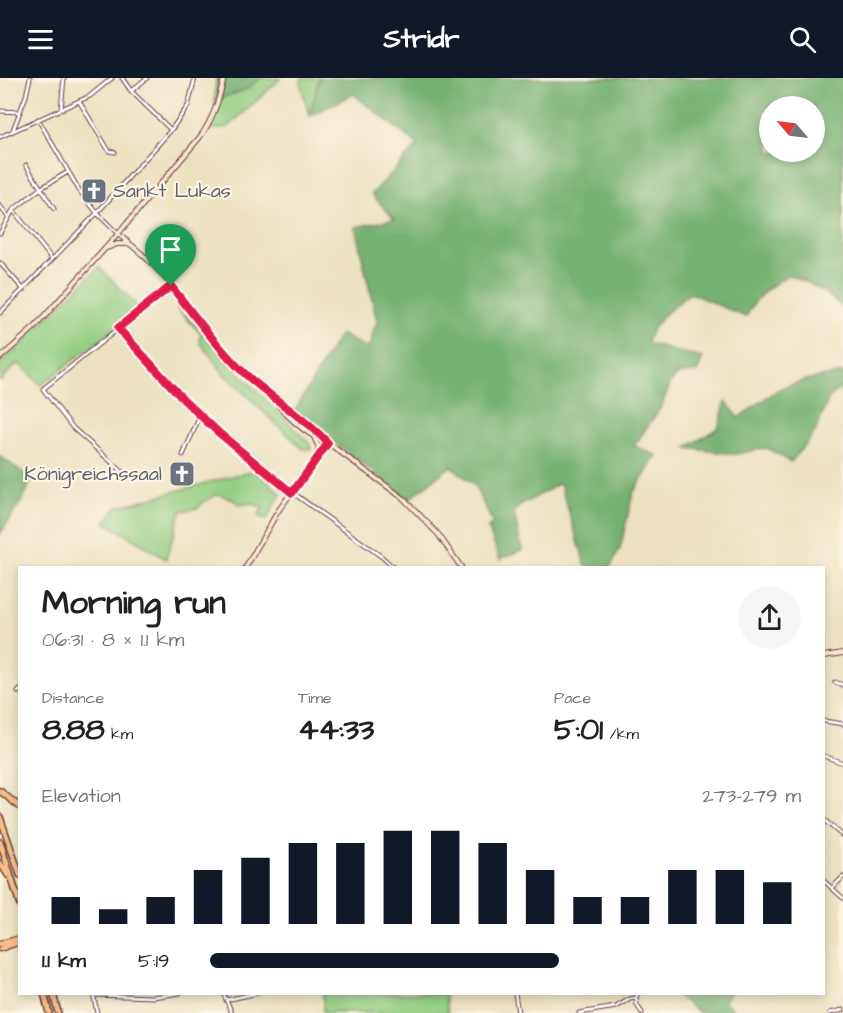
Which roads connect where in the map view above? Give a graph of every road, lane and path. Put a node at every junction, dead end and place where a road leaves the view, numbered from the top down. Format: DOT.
graph roads {
  1 [pos="30,78"];
  2 [pos="64,78"];
  3 [pos="112,78"];
  4 [pos="122,78"];
  5 [pos="147,78"];
  6 [pos="195,78"];
  7 [pos="224,78"];
  8 [pos="131,91"];
  9 [pos="79,101"];
  10 [pos="61,109"];
  11 [pos="0,111"];
  12 [pos="20,112"];
  13 [pos="38,119"];
  14 [pos="13,130"];
  15 [pos="171,130"];
  16 [pos="0,137"];
  17 [pos="115,152"];
  18 [pos="26,165"];
  19 [pos="68,172"];
  20 [pos="41,188"];
  21 [pos="0,206"];
  22 [pos="54,209"];
  23 [pos="13,210"];
  24 [pos="97,213"];
  25 [pos="8,217"];
  26 [pos="0,233"];
  27 [pos="118,234"];
  28 [pos="130,244"];
  29 [pos="104,249"];
  30 [pos="52,259"];
  31 [pos="0,264"];
  32 [pos="171,286"];
  33 [pos="24,290"];
  34 [pos="0,314"];
  35 [pos="118,328"];
  36 [pos="0,358"];
  37 [pos="273,399"];
  38 [pos="200,416"];
  39 [pos="311,435"];
  40 [pos="328,443"];
  41 [pos="183,455"];
  42 [pos="314,462"];
  43 [pos="126,475"];
  44 [pos="292,493"];
  45 [pos="247,566"];
  46 [pos="392,566"];
  47 [pos="460,566"];
  48 [pos="843,653"];
  49 [pos="825,656"];
  50 [pos="836,682"];
  51 [pos="843,685"];
  52 [pos="825,721"];
  53 [pos="843,724"];
  54 [pos="825,756"];
  55 [pos="843,763"];
  56 [pos="0,791"];
  57 [pos="18,805"];
  58 [pos="0,817"];
  59 [pos="825,821"];
  60 [pos="843,836"];
  61 [pos="0,842"];
  62 [pos="0,863"];
  63 [pos="18,869"];
  64 [pos="843,876"];
  65 [pos="825,882"];
  66 [pos="14,888"];
  67 [pos="832,888"];
  68 [pos="843,898"];
  69 [pos="18,899"];
  70 [pos="18,940"];
  71 [pos="18,941"];
  72 [pos="0,944"];
  73 [pos="0,949"];
  74 [pos="44,995"];
  75 [pos="54,995"];
  76 [pos="93,995"];
  77 [pos="113,995"];
  78 [pos="166,995"];
  79 [pos="224,995"];
  80 [pos="249,995"];
  81 [pos="515,995"];
  82 [pos="637,995"];
  83 [pos="636,998"];
  84 [pos="226,1000"];
  85 [pos="843,1009"];
  86 [pos="49,1013"];
  87 [pos="58,1013"];
  88 [pos="97,1013"];
  89 [pos="231,1013"];
  90 [pos="518,1013"];
  91 [pos="579,1013"];
  92 [pos="642,1013"];
  93 [pos="830,1013"];
  1 -- 12 [label="street"];
  2 -- 10 [label="street"];
  3 -- 9 [label="street"];
  4 -- 8 [label="street"];
  5 -- 8 [label="street"];
  6 -- 15 [label="street"];
  7 -- 27 [label="main road"];
  8 -- 15 [label="street"];
  9 -- 10 [label="street"];
  9 -- 17 [label="street"];
  10 -- 13 [label="street"];
  11 -- 12 [label="street"];
  12 -- 14 [label="street"];
  13 -- 14 [label="street"];
  13 -- 19 [label="street"];
  14 -- 16 [label="street"];
  15 -- 24 [label="street"];
  18 -- 20 [label="street"];
  19 -- 20 [label="street"];
  19 -- 24 [label="street"];
  20 -- 22 [label="street"];
  20 -- 23 [label="street"];
  21 -- 25 [label="street"];
  23 -- 25 [label="street"];
  23 -- 30 [label="street"];
  24 -- 27 [label="street"];
  24 -- 30 [label="street"];
  25 -- 26 [label="street"];
  27 -- 28 [label="main road"];
  27 -- 29 [label="main road"];
  28 -- 29 [label="main road"];
  28 -- 32 [label="main road"];
  29 -- 36 [label="main road"];
  30 -- 33 [label="street"];
  31 -- 33 [label="street"];
  32 -- 35 [label="street"];
  32 -- 37 [label="main road"];
  33 -- 34 [label="street"];
  35 -- 38 [label="street"];
  35 -- 43 [label="street"];
  37 -- 39 [label="main road"];
  37 -- 40 [label="main road"];
  38 -- 41 [label="street"];
  38 -- 44 [label="street"];
  39 -- 40 [label="main road"];
  39 -- 42 [label="main road"];
  40 -- 42 [label="main road"];
  40 -- 47 [label="main road"];
  42 -- 44 [label="main road"];
  44 -- 45 [label="main road"];
  44 -- 46 [label="street"];
  48 -- 49 [label="main road"];
  50 -- 51 [label="street"];
  52 -- 53 [label="street"];
  54 -- 55 [label="street"];
  56 -- 57 [label="highway"];
  58 -- 63 [label="highway"];
  59 -- 60 [label="street"];
  61 -- 66 [label="highway"];
  62 -- 66 [label="highway"];
  64 -- 67 [label="street"];
  65 -- 67 [label="street"];
  66 -- 69 [label="highway"];
  67 -- 68 [label="street"];
  70 -- 72 [label="main road"];
  71 -- 73 [label="main road"];
  74 -- 86 [label="highway"];
  75 -- 87 [label="highway"];
  76 -- 88 [label="street"];
  77 -- 78 [label="street"];
  79 -- 84 [label="street"];
  80 -- 84 [label="street"];
  81 -- 90 [label="street"];
  82 -- 83 [label="street"];
  83 -- 91 [label="street"];
  83 -- 92 [label="street"];
  84 -- 89 [label="street"];
  85 -- 93 [label="street"];
}
